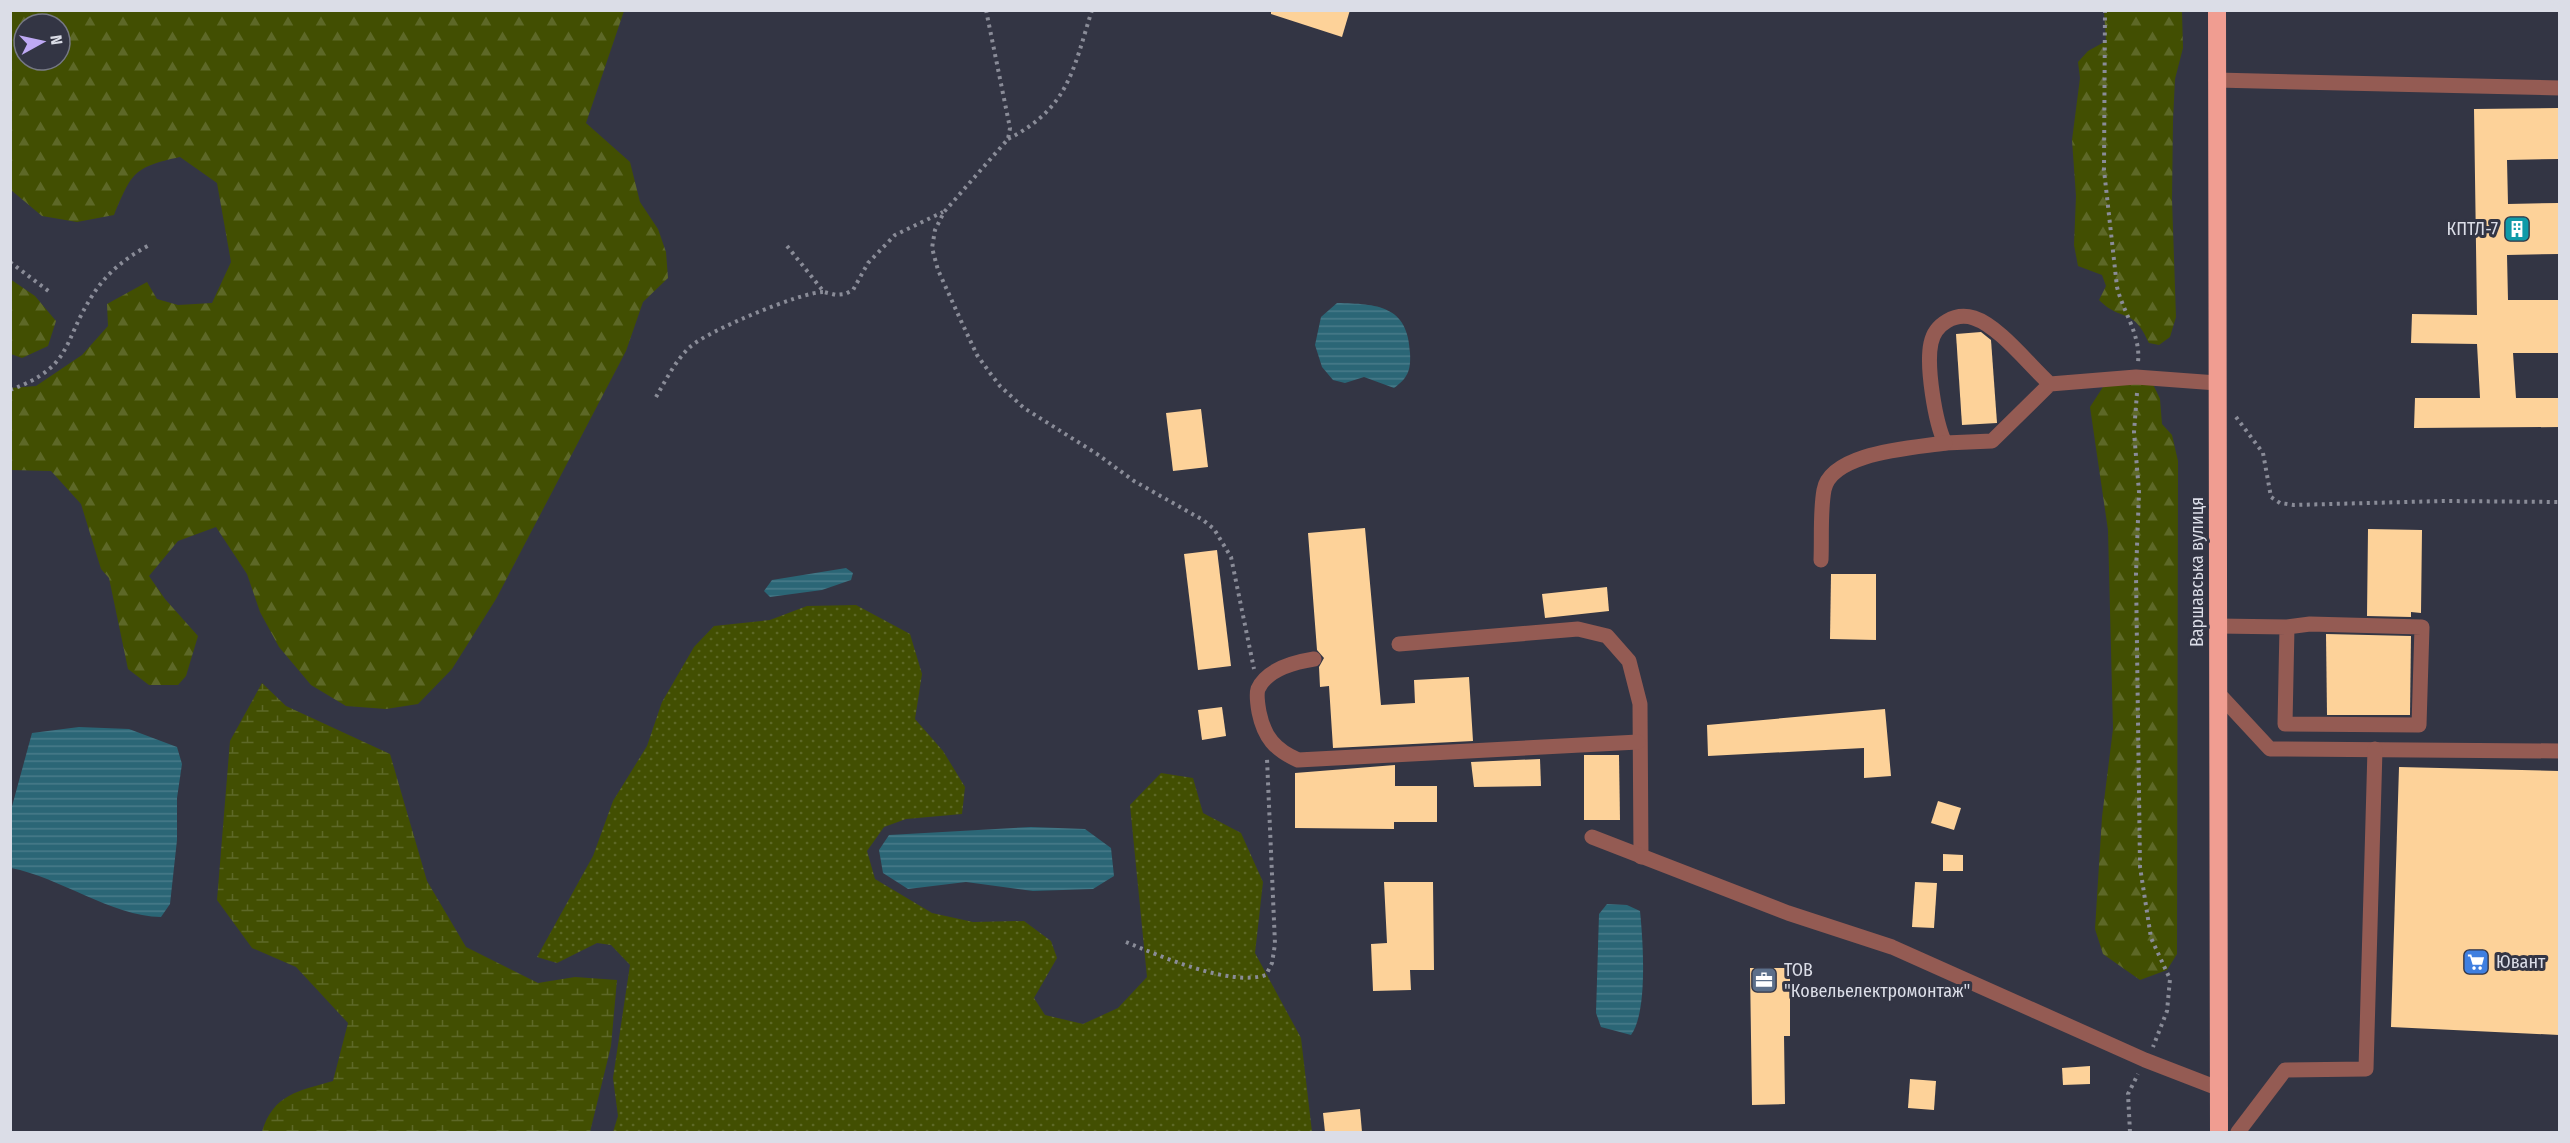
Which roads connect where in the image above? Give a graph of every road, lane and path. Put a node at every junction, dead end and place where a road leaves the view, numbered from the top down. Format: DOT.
graph roads {
  1 [pos="986,10"];
  2 [pos="1092,10"];
  3 [pos="2105,10"];
  4 [pos="2217,10"];
  5 [pos="2216,80"];
  6 [pos="2559,88"];
  7 [pos="1008,139"];
  8 [pos="944,212"];
  9 [pos="151,244"];
  10 [pos="787,246"];
  11 [pos="10,262"];
  12 [pos="824,292"];
  13 [pos="51,293"];
  14 [pos="2136,377"];
  15 [pos="2217,383"];
  16 [pos="2050,384"];
  17 [pos="10,390"];
  18 [pos="656,397"];
  19 [pos="2232,410"];
  20 [pos="1945,443"];
  21 [pos="2559,502"];
  22 [pos="1821,560"];
  23 [pos="2218,626"];
  24 [pos="2287,627"];
  25 [pos="1399,644"];
  26 [pos="1314,659"];
  27 [pos="1258,689"];
  28 [pos="2218,693"];
  29 [pos="1638,742"];
  30 [pos="1271,743"];
  31 [pos="2375,749"];
  32 [pos="2559,751"];
  33 [pos="1592,837"];
  34 [pos="1641,858"];
  35 [pos="1126,942"];
  36 [pos="2145,1060"];
  37 [pos="2220,1089"];
  38 [pos="2130,1132"];
  39 [pos="2219,1132"];
  40 [pos="2238,1132"];
  1 -- 7 [label="path"];
  2 -- 7 [label="path"];
  3 -- 14 [label="path"];
  4 -- 5 [label="highway, Варшавська вулиця"];
  5 -- 6 [label="lane"];
  5 -- 15 [label="highway, Варшавська вулиця"];
  7 -- 8 [label="path"];
  8 -- 12 [label="path"];
  8 -- 27 [label="path"];
  9 -- 17 [label="path"];
  10 -- 12 [label="path"];
  11 -- 13 [label="path"];
  12 -- 18 [label="path"];
  14 -- 15 [label="lane"];
  14 -- 16 [label="lane"];
  14 -- 36 [label="path"];
  15 -- 23 [label="highway, Варшавська вулиця"];
  16 -- 20 [label="lane"];
  16 -- 20 [label="lane"];
  19 -- 21 [label="path"];
  20 -- 22 [label="lane"];
  23 -- 24 [label="lane"];
  23 -- 28 [label="highway, Варшавська вулиця"];
  24 -- 24 [label="lane"];
  25 -- 29 [label="lane"];
  26 -- 27 [label="lane"];
  27 -- 30 [label="lane"];
  28 -- 31 [label="lane"];
  28 -- 37 [label="highway, Варшавська вулиця"];
  29 -- 30 [label="lane"];
  29 -- 34 [label="lane"];
  30 -- 35 [label="path"];
  31 -- 32 [label="lane"];
  31 -- 40 [label="lane"];
  33 -- 34 [label="lane"];
  34 -- 36 [label="lane"];
  36 -- 37 [label="lane"];
  36 -- 38 [label="path"];
  37 -- 39 [label="highway, Варшавська вулиця"];
}
